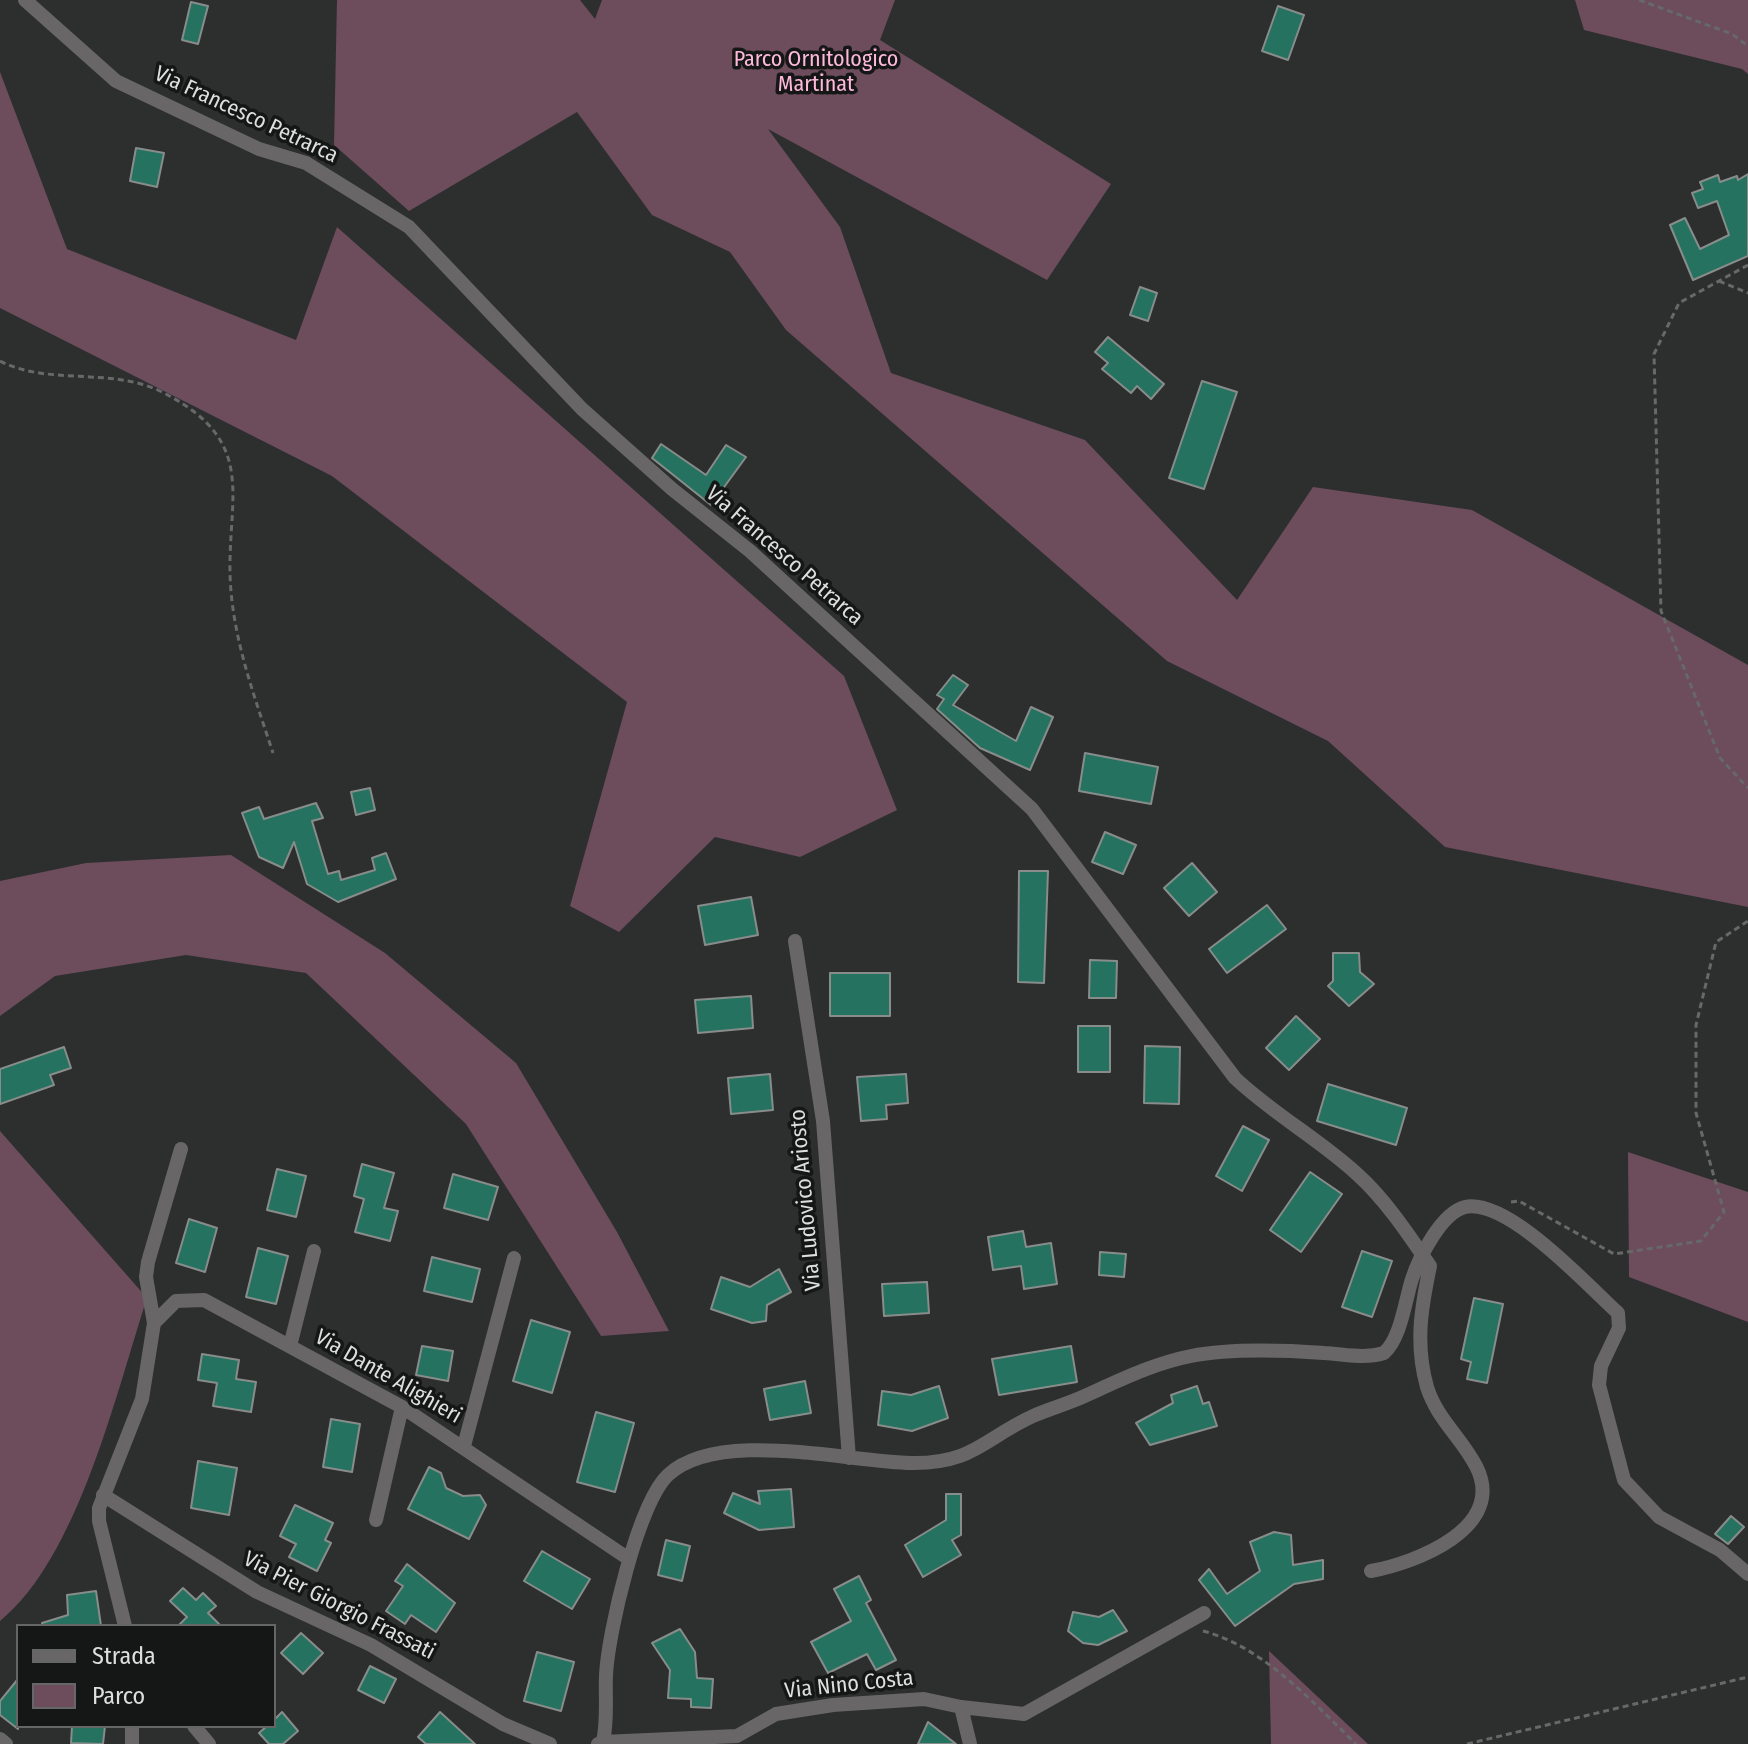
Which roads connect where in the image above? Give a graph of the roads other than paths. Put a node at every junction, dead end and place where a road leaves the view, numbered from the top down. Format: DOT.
graph roads {
  1 [pos="25,0"];
  2 [pos="795,941"];
  3 [pos="181,1149"];
  4 [pos="314,1251"];
  5 [pos="1423,1255"];
  6 [pos="514,1258"];
  7 [pos="154,1323"];
  8 [pos="290,1346"];
  9 [pos="402,1407"];
  10 [pos="464,1446"];
  11 [pos="849,1458"];
  12 [pos="103,1495"];
  13 [pos="376,1520"];
  14 [pos="629,1559"];
  15 [pos="1371,1571"];
  16 [pos="1748,1574"];
  17 [pos="1204,1613"];
  18 [pos="125,1624"];
  19 [pos="961,1707"];
  20 [pos="196,1728"];
  21 [pos="0,1739"];
  22 [pos="601,1743"];
  23 [pos="6,1744"];
  24 [pos="209,1744"];
  25 [pos="550,1744"];
  26 [pos="970,1744"];
  1 -- 5 [label="street, Via Francesco Petrarca"];
  2 -- 11 [label="street, Via Ludovico Ariosto"];
  3 -- 7 [label="street"];
  4 -- 8 [label="street, Via Dante Alighieri"];
  5 -- 11 [label="street"];
  5 -- 15 [label="street"];
  5 -- 16 [label="street"];
  6 -- 10 [label="street, Via Dante Alighieri"];
  7 -- 8 [label="street, Via Dante Alighieri"];
  7 -- 12 [label="street"];
  8 -- 9 [label="street, Via Dante Alighieri"];
  9 -- 10 [label="street, Via Dante Alighieri"];
  9 -- 13 [label="street"];
  10 -- 14 [label="street, Via Dante Alighieri"];
  11 -- 14 [label="street"];
  12 -- 18 [label="street"];
  12 -- 25 [label="street, Via Pier Giorgio Frassati"];
  14 -- 22 [label="street"];
  17 -- 19 [label="street, Via Nino Costa"];
  19 -- 22 [label="street, Via Nino Costa"];
  19 -- 26 [label="street"];
  20 -- 24 [label="street"];
  21 -- 23 [label="street"];
}
